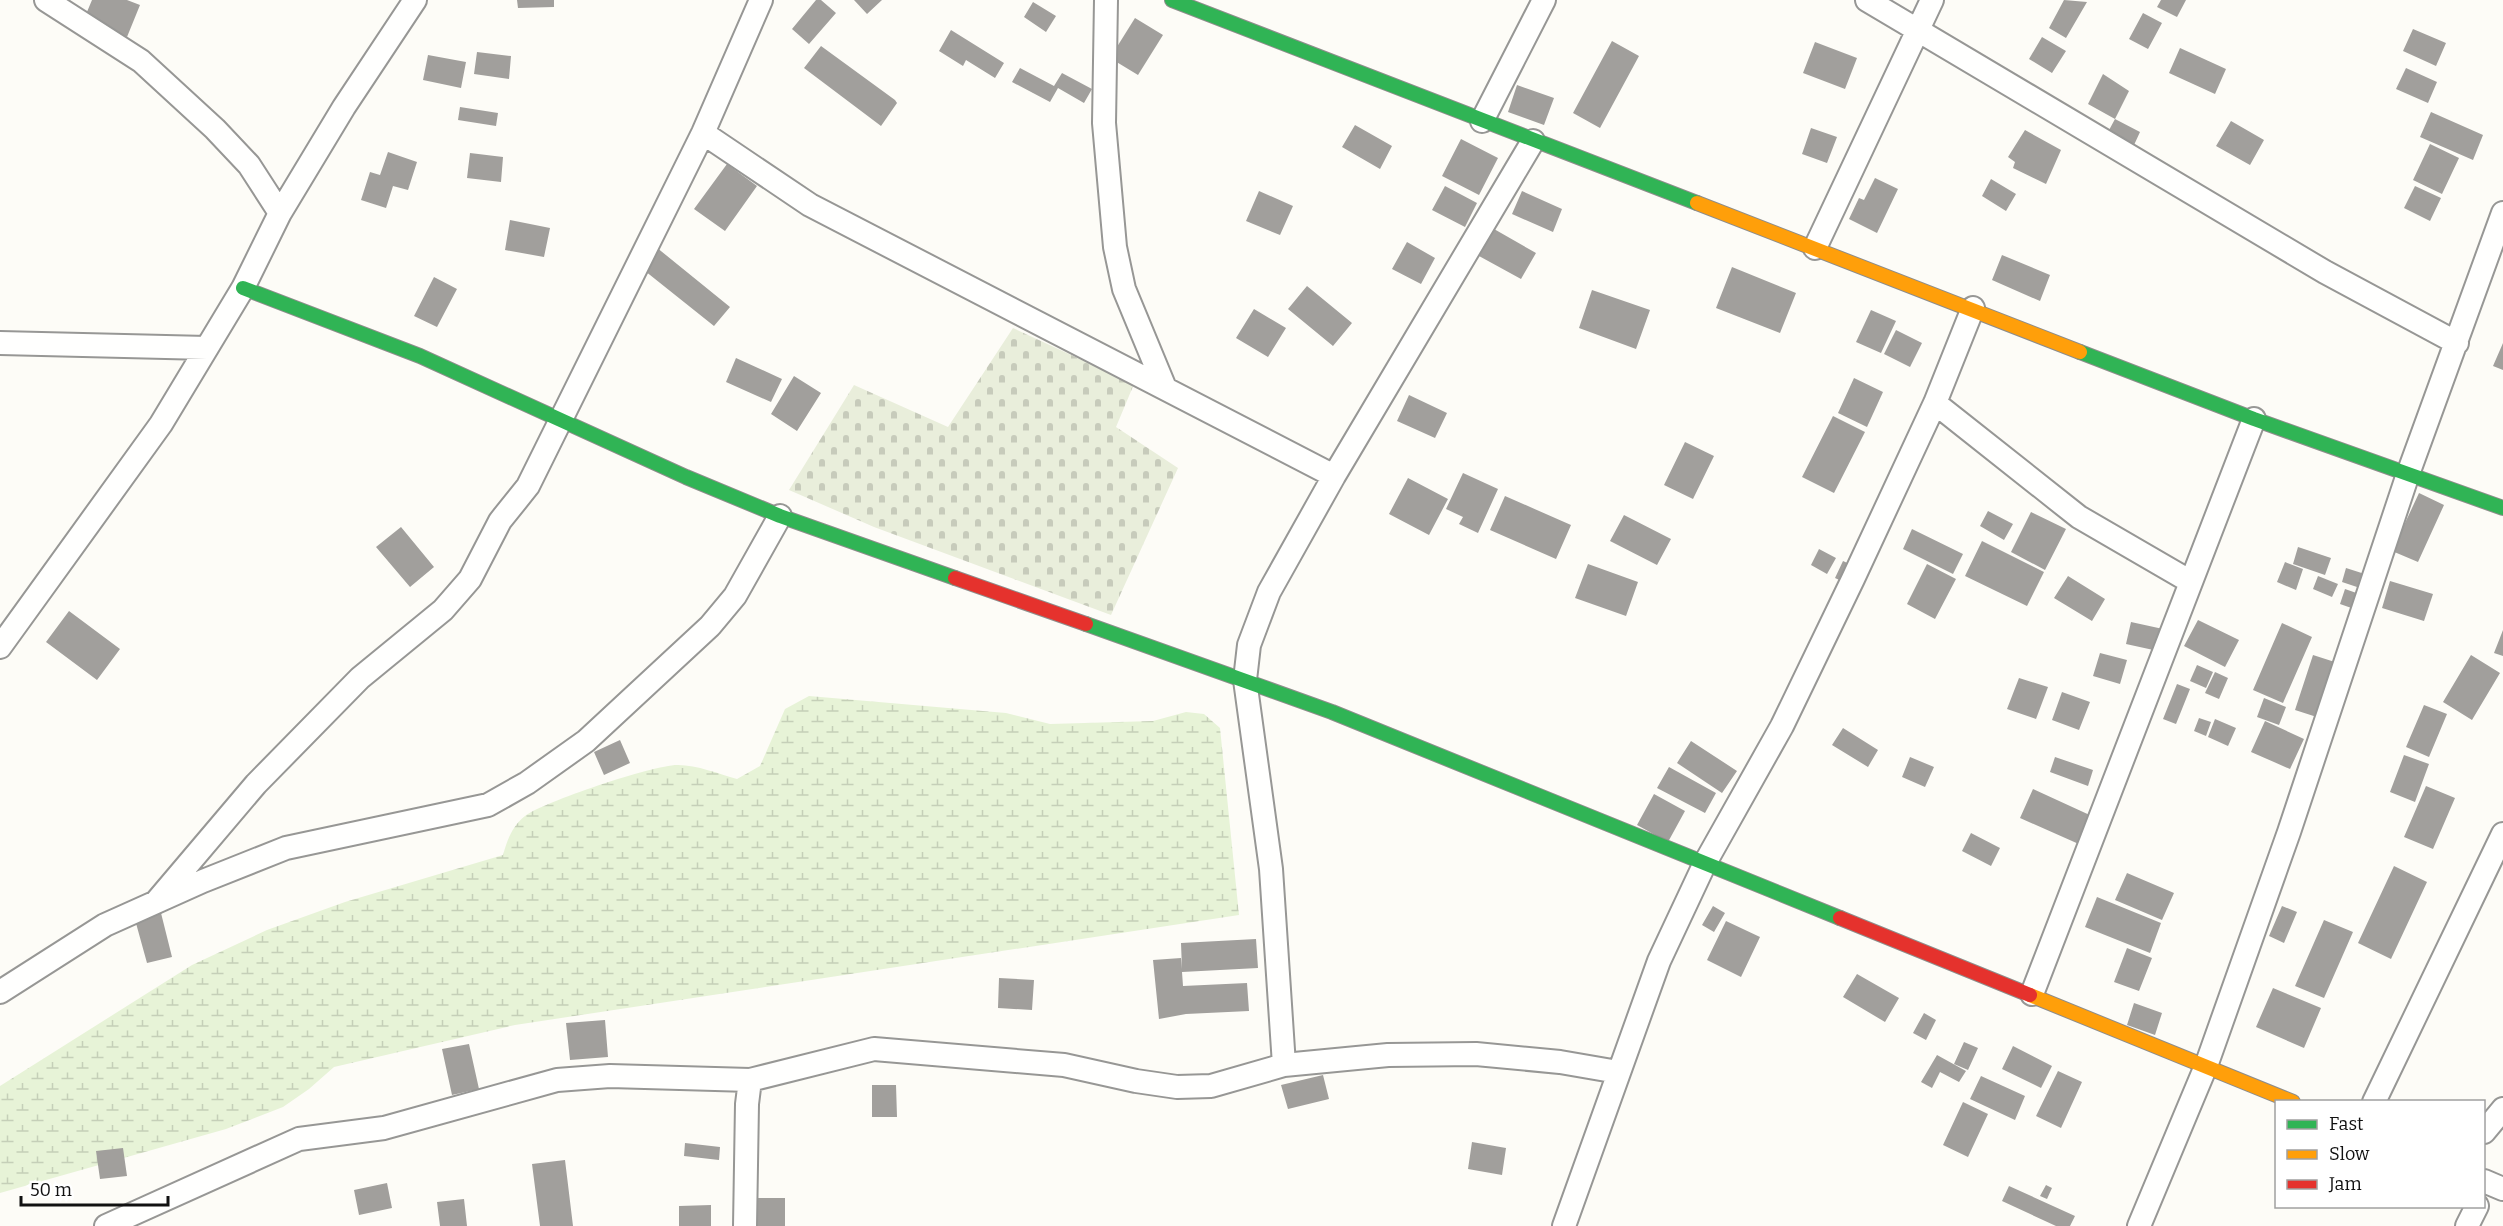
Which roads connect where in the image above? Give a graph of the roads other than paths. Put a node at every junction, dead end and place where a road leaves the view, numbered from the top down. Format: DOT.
graph roads {
  1 [pos="46,0"];
  2 [pos="415,0"];
  3 [pos="761,0"];
  4 [pos="1106,0"];
  5 [pos="1172,0"];
  6 [pos="1544,0"];
  7 [pos="1867,0"];
  8 [pos="1932,0"];
  9 [pos="1918,30"];
  10 [pos="1482,121"];
  11 [pos="703,133"];
  12 [pos="1533,141"];
  13 [pos="280,213"];
  14 [pos="2503,213"];
  15 [pos="1815,248"];
  16 [pos="243,288"];
  17 [pos="1973,308"];
  18 [pos="0,343"];
  19 [pos="2457,343"];
  20 [pos="207,348"];
  21 [pos="1165,388"];
  22 [pos="1935,403"];
  23 [pos="2254,419"];
  24 [pos="559,420"];
  25 [pos="2408,474"];
  26 [pos="1334,476"];
  27 [pos="2503,508"];
  28 [pos="780,516"];
  29 [pos="2191,582"];
  30 [pos="0,647"];
  31 [pos="1245,680"];
  32 [pos="2503,834"];
  33 [pos="1705,863"];
  34 [pos="156,902"];
  35 [pos="0,992"];
  36 [pos="2032,994"];
  37 [pos="1284,1065"];
  38 [pos="2206,1066"];
  39 [pos="1618,1072"];
  40 [pos="750,1080"];
  41 [pos="2291,1100"];
  42 [pos="2374,1100"];
  43 [pos="2503,1109"];
  44 [pos="2485,1131"];
  45 [pos="2476,1208"];
  46 [pos="106,1226"];
  47 [pos="745,1226"];
  48 [pos="1564,1226"];
  49 [pos="2139,1226"];
  50 [pos="2467,1226"];
  1 -- 13 [label="street"];
  2 -- 13 [label="street"];
  3 -- 11 [label="street"];
  4 -- 21 [label="street"];
  5 -- 10 [label="street"];
  6 -- 10 [label="street"];
  7 -- 9 [label="street"];
  8 -- 9 [label="street"];
  9 -- 15 [label="street"];
  9 -- 19 [label="street"];
  10 -- 12 [label="street"];
  11 -- 21 [label="street"];
  11 -- 24 [label="street"];
  12 -- 15 [label="street"];
  12 -- 26 [label="street"];
  13 -- 16 [label="street"];
  14 -- 19 [label="street"];
  15 -- 17 [label="street"];
  16 -- 20 [label="street"];
  16 -- 24 [label="street"];
  17 -- 22 [label="street"];
  17 -- 23 [label="street"];
  18 -- 20 [label="street"];
  19 -- 25 [label="street"];
  20 -- 30 [label="street"];
  21 -- 26 [label="street"];
  22 -- 29 [label="street"];
  22 -- 33 [label="street"];
  23 -- 25 [label="street"];
  23 -- 29 [label="street"];
  24 -- 28 [label="street"];
  24 -- 34 [label="street"];
  25 -- 27 [label="street"];
  25 -- 38 [label="street"];
  26 -- 31 [label="street"];
  28 -- 31 [label="street"];
  28 -- 34 [label="street"];
  29 -- 36 [label="street"];
  31 -- 33 [label="street"];
  31 -- 37 [label="street"];
  32 -- 42 [label="street"];
  33 -- 36 [label="street"];
  33 -- 39 [label="street"];
  34 -- 35 [label="street"];
  36 -- 38 [label="street"];
  37 -- 39 [label="street"];
  37 -- 40 [label="street"];
  38 -- 41 [label="street"];
  38 -- 49 [label="street"];
  39 -- 48 [label="street"];
  40 -- 46 [label="street"];
  40 -- 47 [label="street"];
  43 -- 44 [label="street"];
  45 -- 50 [label="street"];
}
